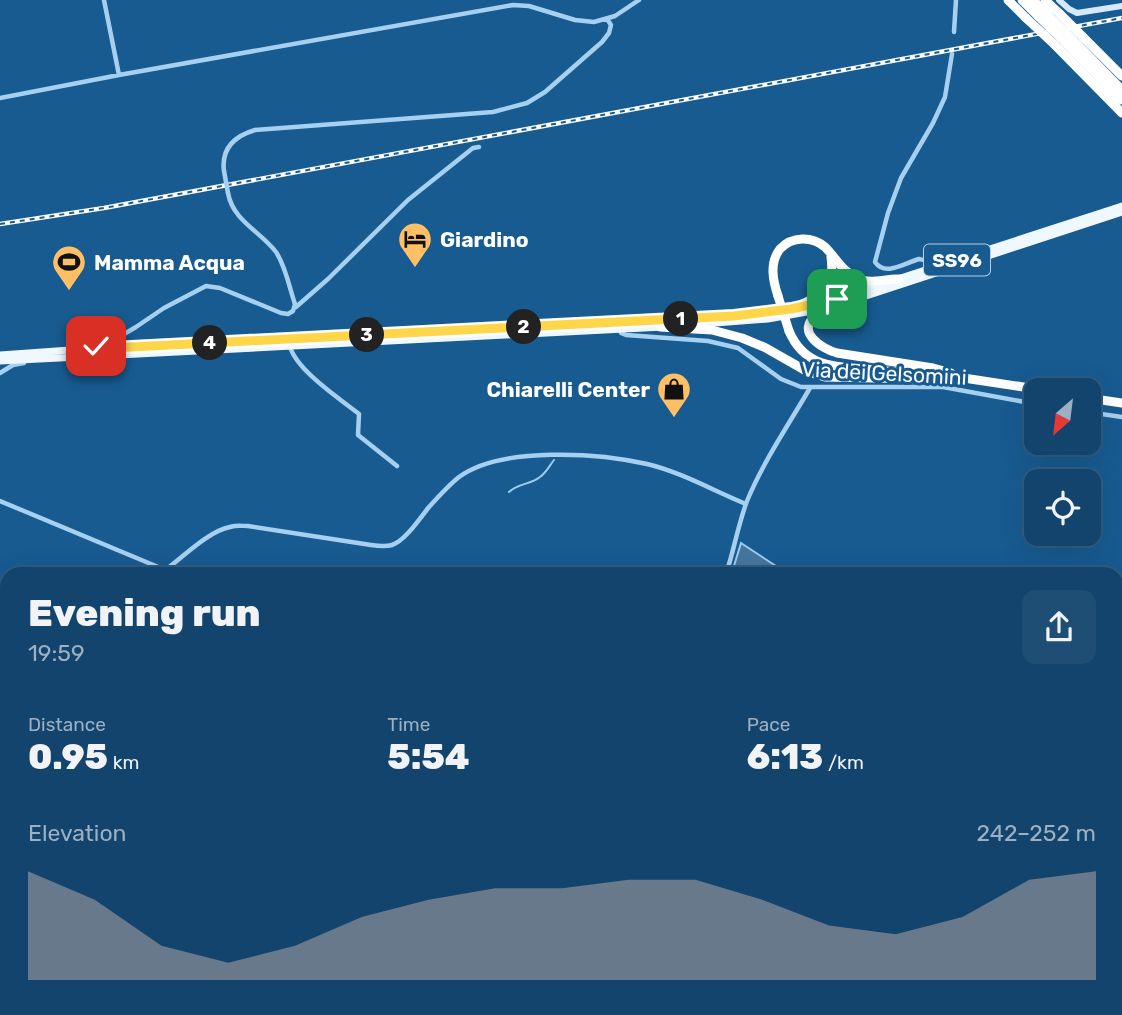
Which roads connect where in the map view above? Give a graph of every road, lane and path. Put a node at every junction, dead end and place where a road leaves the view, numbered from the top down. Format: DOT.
graph roads {
  1 [pos="104,0"];
  2 [pos="639,0"];
  3 [pos="956,0"];
  4 [pos="1008,0"];
  5 [pos="1022,0"];
  6 [pos="1033,0"];
  7 [pos="1045,0"];
  8 [pos="1059,0"];
  9 [pos="1122,6"];
  10 [pos="1043,16"];
  11 [pos="607,19"];
  12 [pos="954,32"];
  13 [pos="1074,39"];
  14 [pos="952,54"];
  15 [pos="119,75"];
  16 [pos="1122,76"];
  17 [pos="1122,90"];
  18 [pos="0,99"];
  19 [pos="1122,100"];
  20 [pos="1122,113"];
  21 [pos="479,147"];
  22 [pos="1122,206"];
  23 [pos="1122,212"];
  24 [pos="831,256"];
  25 [pos="932,268"];
  26 [pos="900,278"];
  27 [pos="853,301"];
  28 [pos="295,307"];
  29 [pos="791,309"];
  30 [pos="660,327"];
  31 [pos="621,329"];
  32 [pos="101,343"];
  33 [pos="290,345"];
  34 [pos="92,346"];
  35 [pos="112,348"];
  36 [pos="0,355"];
  37 [pos="79,356"];
  38 [pos="0,361"];
  39 [pos="0,373"];
  40 [pos="947,376"];
  41 [pos="966,378"];
  42 [pos="1024,387"];
  43 [pos="810,388"];
  44 [pos="1122,398"];
  45 [pos="1101,399"];
  46 [pos="1101,400"];
  47 [pos="1024,402"];
  48 [pos="1122,403"];
  49 [pos="1101,414"];
  50 [pos="1122,417"];
  51 [pos="397,466"];
  52 [pos="0,500"];
  53 [pos="746,504"];
  54 [pos="158,567"];
  55 [pos="169,567"];
  56 [pos="728,567"];
  1 -- 15 [label="street"];
  2 -- 11 [label="street"];
  3 -- 12 [label="street"];
  4 -- 20 [label="highway, bridge"];
  5 -- 10 [label="highway"];
  6 -- 10 [label="highway"];
  7 -- 13 [label="highway, bridge"];
  8 -- 9 [label="street"];
  10 -- 13 [label="highway, bridge"];
  11 -- 15 [label="street"];
  11 -- 28 [label="street, bridge"];
  13 -- 16 [label="highway"];
  13 -- 17 [label="highway"];
  13 -- 19 [label="highway"];
  14 -- 25 [label="street"];
  15 -- 18 [label="street"];
  21 -- 28 [label="street"];
  22 -- 25 [label="main road, SS96"];
  23 -- 27 [label="main road, SS96"];
  24 -- 26 [label="highway"];
  24 -- 29 [label="highway"];
  24 -- 40 [label="highway, bridge"];
  25 -- 26 [label="main road, SS96"];
  26 -- 29 [label="main road, SS96"];
  27 -- 30 [label="main road, SS96"];
  27 -- 41 [label="highway"];
  28 -- 32 [label="street"];
  29 -- 35 [label="main road, SS96"];
  30 -- 31 [label="main road, SS96"];
  30 -- 40 [label="highway"];
  31 -- 33 [label="main road, SS96"];
  31 -- 43 [label="street, Via dei Gelsomini"];
  32 -- 34 [label="main road"];
  32 -- 35 [label="main road"];
  33 -- 37 [label="main road, SS96"];
  33 -- 51 [label="street"];
  34 -- 35 [label="main road, SS96"];
  34 -- 36 [label="main road, SS96"];
  37 -- 38 [label="main road, SS96"];
  37 -- 39 [label="street"];
  40 -- 41 [label="highway"];
  41 -- 42 [label="highway"];
  43 -- 47 [label="street, Via dei Gelsomini"];
  43 -- 53 [label="street"];
  44 -- 45 [label="highway"];
  46 -- 48 [label="highway"];
  49 -- 50 [label="street"];
  52 -- 54 [label="street"];
  53 -- 55 [label="street"];
  53 -- 56 [label="street"];
}
